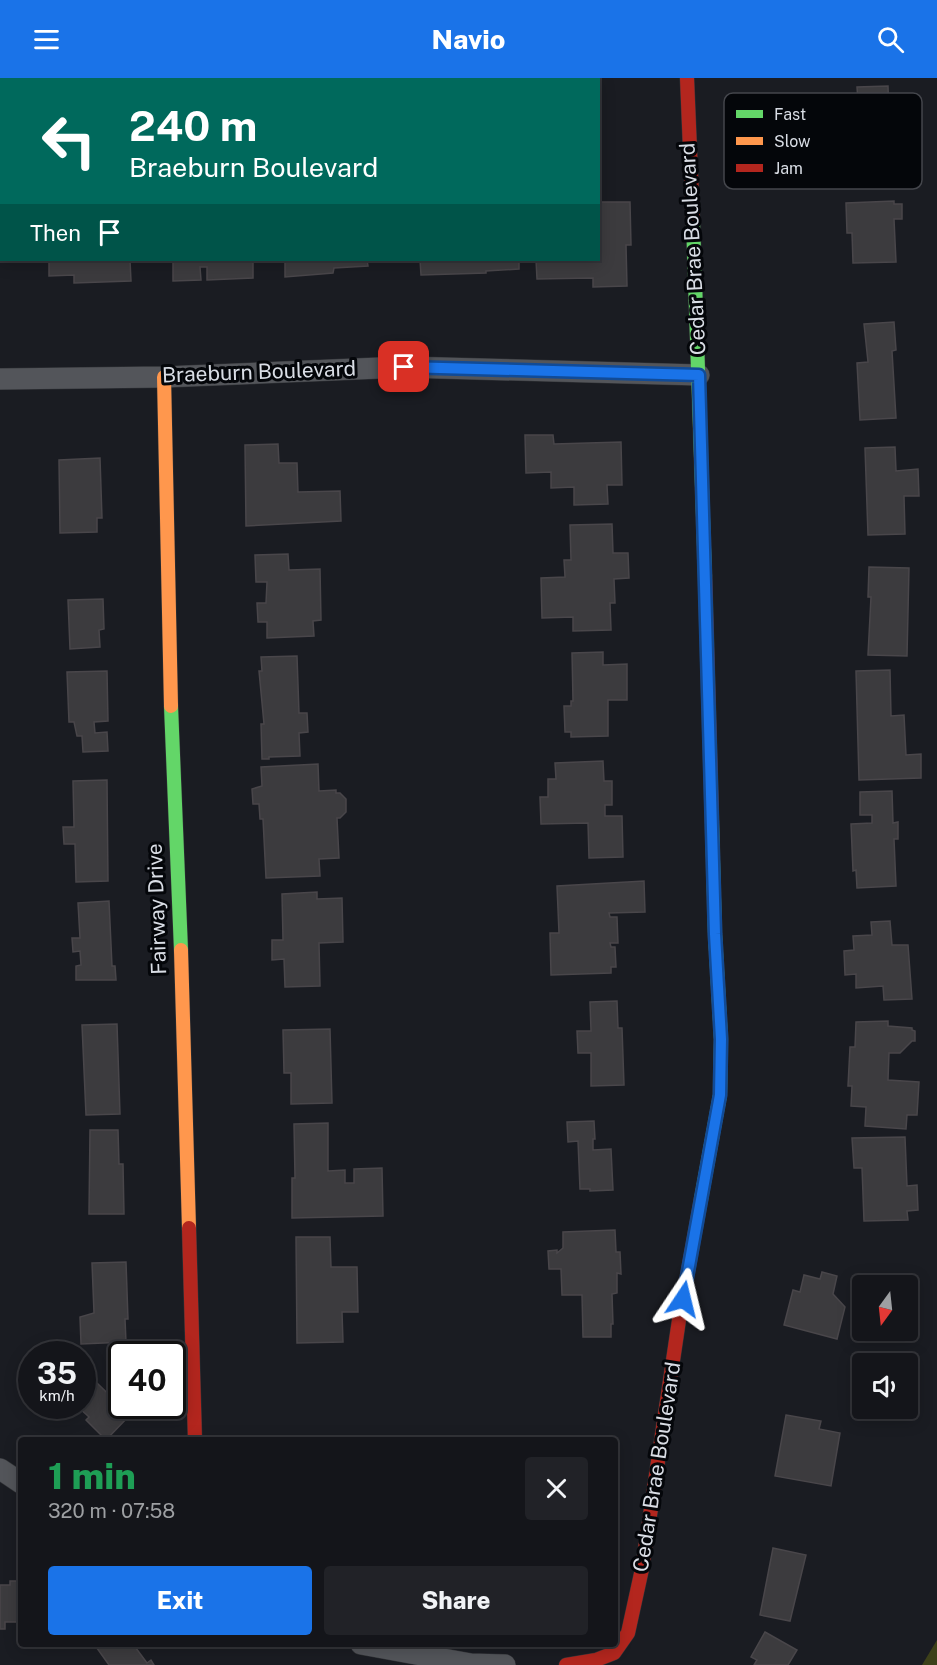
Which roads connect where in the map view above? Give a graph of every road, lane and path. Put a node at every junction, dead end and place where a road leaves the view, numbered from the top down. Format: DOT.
graph roads {
  1 [pos="687,78"];
  2 [pos="699,375"];
  3 [pos="164,376"];
  4 [pos="0,379"];
  5 [pos="195,1437"];
  6 [pos="0,1469"];
  7 [pos="18,1481"];
  8 [pos="378,1647"];
  9 [pos="505,1665"];
  10 [pos="567,1665"];
  1 -- 2 [label="street, Cedar Brae Boulevard"];
  2 -- 3 [label="street, Braeburn Boulevard"];
  2 -- 10 [label="street, Cedar Brae Boulevard"];
  3 -- 4 [label="street, Braeburn Boulevard"];
  3 -- 5 [label="street, Fairway Drive"];
  6 -- 7 [label="street"];
  8 -- 9 [label="street"];
}
